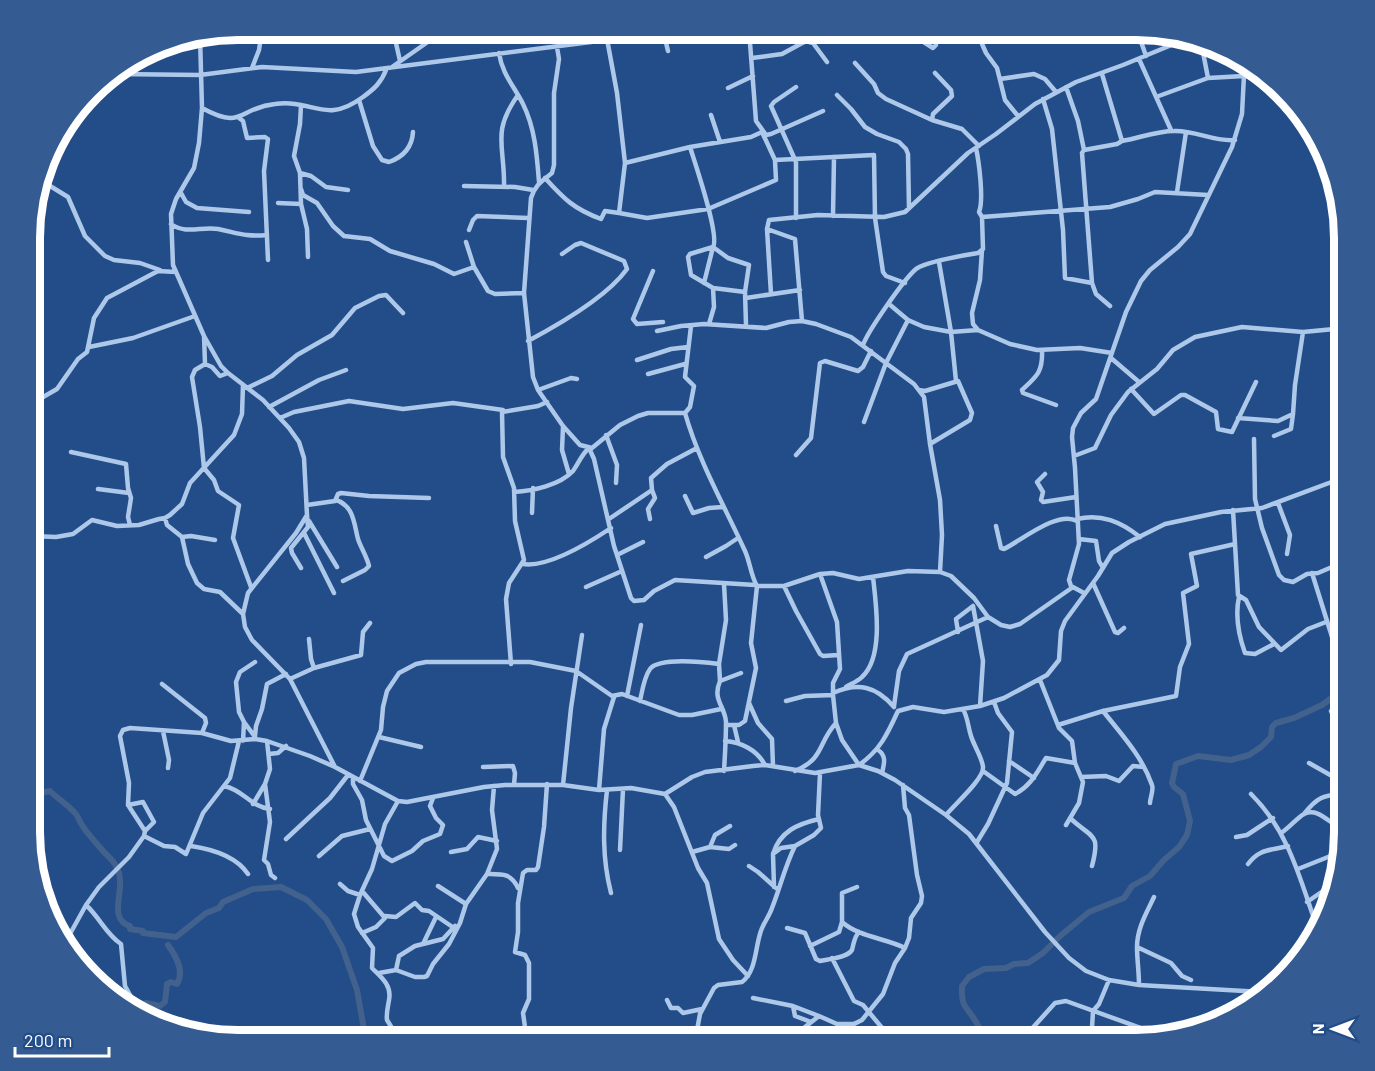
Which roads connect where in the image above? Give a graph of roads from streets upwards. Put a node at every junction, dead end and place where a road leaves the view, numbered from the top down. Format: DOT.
graph roads {
  1 [pos="260,40"];
  2 [pos="395,40"];
  3 [pos="430,40"];
  4 [pos="598,40"];
  5 [pos="607,40"];
  6 [pos="665,40"];
  7 [pos="750,41"];
  8 [pos="806,41"];
  9 [pos="921,41"];
  10 [pos="935,41"];
  11 [pos="981,41"];
  12 [pos="1141,41"];
  13 [pos="200,44"];
  14 [pos="1174,44"];
  15 [pos="557,47"];
  16 [pos="668,51"];
  17 [pos="499,53"];
  18 [pos="1203,53"];
  19 [pos="1146,56"];
  20 [pos="752,58"];
  21 [pos="1139,59"];
  22 [pos="400,60"];
  23 [pos="827,62"];
  24 [pos="855,63"];
  25 [pos="252,68"];
  26 [pos="388,69"];
  27 [pos="935,73"];
  28 [pos="128,74"];
  29 [pos="1102,74"];
  30 [pos="200,75"];
  31 [pos="753,76"];
  32 [pos="1244,76"];
  33 [pos="1250,77"];
  34 [pos="1208,78"];
  35 [pos="1000,79"];
  36 [pos="796,87"];
  37 [pos="1066,87"];
  38 [pos="728,88"];
  39 [pos="1056,92"];
  40 [pos="518,95"];
  41 [pos="837,95"];
  42 [pos="1156,97"];
  43 [pos="1043,99"];
  44 [pos="359,100"];
  45 [pos="301,105"];
  46 [pos="202,108"];
  47 [pos="823,111"];
  48 [pos="711,116"];
  49 [pos="1018,116"];
  50 [pos="239,118"];
  51 [pos="932,120"];
  52 [pos="781,130"];
  53 [pos="1172,130"];
  54 [pos="413,132"];
  55 [pos="762,132"];
  56 [pos="1186,132"];
  57 [pos="1235,140"];
  58 [pos="1122,141"];
  59 [pos="720,142"];
  60 [pos="690,147"];
  61 [pos="977,147"];
  62 [pos="1084,150"];
  63 [pos="834,157"];
  64 [pos="795,158"];
  65 [pos="775,160"];
  66 [pos="625,163"];
  67 [pos="300,173"];
  68 [pos="545,178"];
  69 [pos="539,182"];
  70 [pos="48,185"];
  71 [pos="464,186"];
  72 [pos="504,187"];
  73 [pos="300,189"];
  74 [pos="348,190"];
  75 [pos="533,190"];
  76 [pos="1177,192"];
  77 [pos="181,193"];
  78 [pos="1209,195"];
  79 [pos="278,203"];
  80 [pos="301,204"];
  81 [pos="909,208"];
  82 [pos="708,209"];
  83 [pos="1087,210"];
  84 [pos="249,212"];
  85 [pos="1061,212"];
  86 [pos="619,213"];
  87 [pos="833,216"];
  88 [pos="982,217"];
  89 [pos="528,218"];
  90 [pos="795,218"];
  91 [pos="874,218"];
  92 [pos="171,224"];
  93 [pos="767,229"];
  94 [pos="469,230"];
  95 [pos="267,235"];
  96 [pos="466,242"];
  97 [pos="713,247"];
  98 [pos="982,250"];
  99 [pos="562,254"];
  100 [pos="308,257"];
  101 [pos="268,260"];
  102 [pos="939,262"];
  103 [pos="474,267"];
  104 [pos="161,270"];
  105 [pos="653,271"];
  106 [pos="176,272"];
  107 [pos="905,283"];
  108 [pos="1092,283"];
  109 [pos="704,284"];
  110 [pos="714,288"];
  111 [pos="800,290"];
  112 [pos="745,292"];
  113 [pos="524,293"];
  114 [pos="771,294"];
  115 [pos="746,298"];
  116 [pos="889,304"];
  117 [pos="1110,306"];
  118 [pos="403,313"];
  119 [pos="195,316"];
  120 [pos="908,320"];
  121 [pos="802,321"];
  122 [pos="663,322"];
  123 [pos="709,324"];
  124 [pos="746,325"];
  125 [pos="691,326"];
  126 [pos="1334,329"];
  127 [pos="978,330"];
  128 [pos="657,331"];
  129 [pos="951,332"];
  130 [pos="1303,332"];
  131 [pos="204,336"];
  132 [pos="528,341"];
  133 [pos="863,345"];
  134 [pos="89,347"];
  135 [pos="688,348"];
  136 [pos="1042,350"];
  137 [pos="871,351"];
  138 [pos="1111,356"];
  139 [pos="637,360"];
  140 [pos="886,363"];
  141 [pos="205,364"];
  142 [pos="685,364"];
  143 [pos="346,370"];
  144 [pos="228,373"];
  145 [pos="648,374"];
  146 [pos="578,379"];
  147 [pos="956,381"];
  148 [pos="1139,382"];
  149 [pos="1256,382"];
  150 [pos="245,386"];
  151 [pos="1131,389"];
  152 [pos="538,390"];
  153 [pos="919,390"];
  154 [pos="40,399"];
  155 [pos="547,402"];
  156 [pos="1056,405"];
  157 [pos="269,407"];
  158 [pos="503,410"];
  159 [pos="685,413"];
  160 [pos="1293,414"];
  161 [pos="280,418"];
  162 [pos="1238,418"];
  163 [pos="864,422"];
  164 [pos="563,426"];
  165 [pos="606,435"];
  166 [pos="1274,436"];
  167 [pos="1254,439"];
  168 [pos="930,444"];
  169 [pos="589,448"];
  170 [pos="697,448"];
  171 [pos="71,452"];
  172 [pos="796,455"];
  173 [pos="1074,456"];
  174 [pos="204,468"];
  175 [pos="569,474"];
  176 [pos="1045,474"];
  177 [pos="1334,481"];
  178 [pos="616,483"];
  179 [pos="533,488"];
  180 [pos="98,489"];
  181 [pos="652,490"];
  182 [pos="514,492"];
  183 [pos="129,493"];
  184 [pos="685,496"];
  185 [pos="1076,497"];
  186 [pos="429,498"];
  187 [pos="336,500"];
  188 [pos="1278,502"];
  189 [pos="307,505"];
  190 [pos="723,507"];
  191 [pos="1257,508"];
  192 [pos="1233,510"];
  193 [pos="532,513"];
  194 [pos="307,515"];
  195 [pos="165,518"];
  196 [pos="609,519"];
  197 [pos="650,519"];
  198 [pos="1077,520"];
  199 [pos="309,521"];
  200 [pos="130,525"];
  201 [pos="996,526"];
  202 [pos="611,528"];
  203 [pos="304,532"];
  204 [pos="40,536"];
  205 [pos="182,537"];
  206 [pos="1140,537"];
  207 [pos="738,538"];
  208 [pos="1078,539"];
  209 [pos="215,540"];
  210 [pos="643,542"];
  211 [pos="1235,544"];
  212 [pos="1287,554"];
  213 [pos="617,555"];
  214 [pos="706,557"];
  215 [pos="523,564"];
  216 [pos="337,567"];
  217 [pos="1334,567"];
  218 [pos="301,568"];
  219 [pos="1103,568"];
  220 [pos="622,572"];
  221 [pos="940,572"];
  222 [pos="1312,573"];
  223 [pos="820,574"];
  224 [pos="873,577"];
  225 [pos="343,581"];
  226 [pos="1093,583"];
  227 [pos="724,584"];
  228 [pos="756,586"];
  229 [pos="784,586"];
  230 [pos="586,587"];
  231 [pos="1073,587"];
  232 [pos="252,588"];
  233 [pos="334,593"];
  234 [pos="1084,593"];
  235 [pos="1239,597"];
  236 [pos="976,604"];
  237 [pos="243,614"];
  238 [pos="988,617"];
  239 [pos="1326,622"];
  240 [pos="370,623"];
  241 [pos="976,623"];
  242 [pos="641,625"];
  243 [pos="1124,628"];
  244 [pos="958,632"];
  245 [pos="582,635"];
  246 [pos="309,639"];
  247 [pos="1274,644"];
  248 [pos="1334,646"];
  249 [pos="838,655"];
  250 [pos="255,662"];
  251 [pos="512,664"];
  252 [pos="719,664"];
  253 [pos="314,668"];
  254 [pos="576,671"];
  255 [pos="741,673"];
  256 [pos="288,677"];
  257 [pos="1040,680"];
  258 [pos="720,681"];
  259 [pos="162,684"];
  260 [pos="846,687"];
  261 [pos="833,694"];
  262 [pos="627,696"];
  263 [pos="614,697"];
  264 [pos="639,701"];
  265 [pos="786,701"];
  266 [pos="994,702"];
  267 [pos="749,703"];
  268 [pos="980,706"];
  269 [pos="721,709"];
  270 [pos="896,709"];
  271 [pos="963,709"];
  272 [pos="1103,711"];
  273 [pos="1331,711"];
  274 [pos="1334,718"];
  275 [pos="244,722"];
  276 [pos="836,723"];
  277 [pos="726,725"];
  278 [pos="734,725"];
  279 [pos="1058,725"];
  280 [pos="163,731"];
  281 [pos="202,733"];
  282 [pos="379,737"];
  283 [pos="255,738"];
  284 [pos="241,741"];
  285 [pos="267,741"];
  286 [pos="725,741"];
  287 [pos="738,742"];
  288 [pos="285,746"];
  289 [pos="421,747"];
  290 [pos="878,750"];
  291 [pos="269,754"];
  292 [pos="1009,761"];
  293 [pos="1075,763"];
  294 [pos="1309,763"];
  295 [pos="765,765"];
  296 [pos="859,765"];
  297 [pos="772,766"];
  298 [pos="335,767"];
  299 [pos="483,767"];
  300 [pos="1144,767"];
  301 [pos="168,768"];
  302 [pos="724,771"];
  303 [pos="795,771"];
  304 [pos="983,771"];
  305 [pos="820,773"];
  306 [pos="882,773"];
  307 [pos="348,775"];
  308 [pos="1334,776"];
  309 [pos="1081,777"];
  310 [pos="353,778"];
  311 [pos="1034,778"];
  312 [pos="360,781"];
  313 [pos="266,784"];
  314 [pos="547,784"];
  315 [pos="513,785"];
  316 [pos="563,785"];
  317 [pos="903,785"];
  318 [pos="224,786"];
  319 [pos="494,786"];
  320 [pos="1005,788"];
  321 [pos="622,789"];
  322 [pos="599,790"];
  323 [pos="607,790"];
  324 [pos="664,794"];
  325 [pos="1251,794"];
  326 [pos="1334,794"];
  327 [pos="433,798"];
  328 [pos="398,801"];
  329 [pos="1150,803"];
  330 [pos="253,804"];
  331 [pos="128,805"];
  332 [pos="270,809"];
  333 [pos="1304,814"];
  334 [pos="946,815"];
  335 [pos="1070,818"];
  336 [pos="1273,818"];
  337 [pos="819,819"];
  338 [pos="1334,824"];
  339 [pos="1066,825"];
  340 [pos="730,826"];
  341 [pos="370,829"];
  342 [pos="1281,833"];
  343 [pos="145,834"];
  344 [pos="1236,837"];
  345 [pos="286,839"];
  346 [pos="497,840"];
  347 [pos="977,842"];
  348 [pos="380,845"];
  349 [pos="735,845"];
  350 [pos="191,846"];
  351 [pos="795,846"];
  352 [pos="1288,846"];
  353 [pos="710,847"];
  354 [pos="620,850"];
  355 [pos="451,852"];
  356 [pos="692,852"];
  357 [pos="773,854"];
  358 [pos="319,855"];
  359 [pos="1333,855"];
  360 [pos="1248,864"];
  361 [pos="748,866"];
  362 [pos="1092,866"];
  363 [pos="1298,869"];
  364 [pos="248,874"];
  365 [pos="487,874"];
  366 [pos="275,878"];
  367 [pos="513,879"];
  368 [pos="521,879"];
  369 [pos="340,884"];
  370 [pos="438,885"];
  371 [pos="856,887"];
  372 [pos="776,888"];
  373 [pos="1326,889"];
  374 [pos="519,890"];
  375 [pos="361,893"];
  376 [pos="611,893"];
  377 [pos="1154,897"];
  378 [pos="1308,902"];
  379 [pos="465,904"];
  380 [pos="86,905"];
  381 [pos="385,916"];
  382 [pos="436,917"];
  383 [pos="1314,919"];
  384 [pos="842,922"];
  385 [pos="787,928"];
  386 [pos="455,929"];
  387 [pos="859,932"];
  388 [pos="362,933"];
  389 [pos="69,935"];
  390 [pos="423,944"];
  391 [pos="810,946"];
  392 [pos="1137,947"];
  393 [pos="905,948"];
  394 [pos="832,958"];
  395 [pos="396,970"];
  396 [pos="379,973"];
  397 [pos="748,976"];
  398 [pos="1109,980"];
  399 [pos="1191,980"];
  400 [pos="1139,985"];
  401 [pos="1255,992"];
  402 [pos="753,998"];
  403 [pos="133,1000"];
  404 [pos="667,1000"];
  405 [pos="793,1006"];
  406 [pos="702,1009"];
  407 [pos="1093,1011"];
  408 [pos="869,1012"];
  409 [pos="819,1016"];
  410 [pos="811,1022"];
  411 [pos="854,1024"];
  412 [pos="393,1030"];
  413 [pos="525,1030"];
  414 [pos="696,1030"];
  415 [pos="803,1030"];
  416 [pos="849,1030"];
  417 [pos="884,1030"];
  418 [pos="1030,1030"];
  419 [pos="1091,1030"];
  420 [pos="1146,1030"];
  1 -- 25 [label="street"];
  2 -- 22 [label="street"];
  3 -- 22 [label="street"];
  4 -- 15 [label="street"];
  5 -- 66 [label="street"];
  6 -- 16 [label="street"];
  7 -- 20 [label="street"];
  8 -- 20 [label="street"];
  8 -- 23 [label="street"];
  9 -- 10 [label="street"];
  11 -- 35 [label="street"];
  12 -- 19 [label="street"];
  13 -- 30 [label="street"];
  14 -- 19 [label="street"];
  15 -- 17 [label="street"];
  15 -- 68 [label="street"];
  17 -- 26 [label="street"];
  17 -- 40 [label="street"];
  18 -- 34 [label="street"];
  19 -- 21 [label="street"];
  20 -- 31 [label="street"];
  21 -- 29 [label="street"];
  21 -- 42 [label="street"];
  22 -- 26 [label="street"];
  24 -- 51 [label="street"];
  25 -- 26 [label="street"];
  25 -- 30 [label="street"];
  26 -- 44 [label="street"];
  27 -- 51 [label="street"];
  28 -- 30 [label="street"];
  29 -- 37 [label="street"];
  29 -- 58 [label="street"];
  30 -- 46 [label="street"];
  31 -- 38 [label="street"];
  31 -- 55 [label="street"];
  32 -- 33 [label="street"];
  32 -- 34 [label="street"];
  32 -- 57 [label="street"];
  34 -- 42 [label="street"];
  35 -- 39 [label="street"];
  35 -- 49 [label="street"];
  36 -- 52 [label="street"];
  37 -- 39 [label="street"];
  37 -- 62 [label="street"];
  39 -- 43 [label="street"];
  40 -- 69 [label="street"];
  40 -- 72 [label="street"];
  41 -- 81 [label="street"];
  42 -- 53 [label="street"];
  43 -- 49 [label="street"];
  43 -- 85 [label="street"];
  44 -- 45 [label="street"];
  44 -- 54 [label="street"];
  45 -- 50 [label="street"];
  45 -- 67 [label="street"];
  46 -- 50 [label="street"];
  46 -- 77 [label="street"];
  47 -- 52 [label="street"];
  48 -- 59 [label="street"];
  49 -- 61 [label="street"];
  50 -- 95 [label="street"];
  51 -- 61 [label="street"];
  52 -- 55 [label="street"];
  52 -- 64 [label="street"];
  53 -- 56 [label="street"];
  53 -- 58 [label="street"];
  55 -- 59 [label="street"];
  55 -- 65 [label="street"];
  56 -- 57 [label="street"];
  56 -- 76 [label="street"];
  57 -- 78 [label="street"];
  58 -- 62 [label="street"];
  59 -- 60 [label="street"];
  60 -- 66 [label="street"];
  60 -- 82 [label="street"];
  61 -- 81 [label="street"];
  61 -- 88 [label="street"];
  62 -- 83 [label="street"];
  63 -- 64 [label="street"];
  63 -- 87 [label="street"];
  63 -- 91 [label="street"];
  64 -- 65 [label="street"];
  64 -- 90 [label="street"];
  65 -- 82 [label="street"];
  66 -- 86 [label="street"];
  67 -- 73 [label="street"];
  67 -- 74 [label="street"];
  68 -- 69 [label="street"];
  68 -- 86 [label="street"];
  69 -- 75 [label="street"];
  70 -- 104 [label="street"];
  71 -- 72 [label="street"];
  72 -- 75 [label="street"];
  73 -- 80 [label="street"];
  73 -- 103 [label="street"];
  75 -- 89 [label="street"];
  76 -- 78 [label="street"];
  76 -- 83 [label="street"];
  77 -- 84 [label="street"];
  77 -- 92 [label="street"];
  78 -- 138 [label="street"];
  79 -- 80 [label="street"];
  80 -- 100 [label="street"];
  81 -- 91 [label="street"];
  82 -- 86 [label="street"];
  82 -- 97 [label="street"];
  83 -- 85 [label="street"];
  83 -- 108 [label="street"];
  85 -- 88 [label="street"];
  85 -- 108 [label="street"];
  87 -- 90 [label="street"];
  87 -- 91 [label="street"];
  88 -- 98 [label="street"];
  89 -- 94 [label="street"];
  89 -- 113 [label="street"];
  90 -- 93 [label="street"];
  91 -- 107 [label="street"];
  92 -- 95 [label="street"];
  92 -- 106 [label="street"];
  93 -- 111 [label="street"];
  93 -- 114 [label="street"];
  95 -- 101 [label="street"];
  96 -- 103 [label="street"];
  97 -- 109 [label="street"];
  97 -- 109 [label="street"];
  97 -- 112 [label="street"];
  98 -- 102 [label="street"];
  98 -- 127 [label="street"];
  99 -- 132 [label="street"];
  102 -- 107 [label="street"];
  102 -- 129 [label="street"];
  103 -- 113 [label="street"];
  104 -- 106 [label="street"];
  104 -- 134 [label="street"];
  105 -- 122 [label="street"];
  106 -- 119 [label="street"];
  107 -- 116 [label="street"];
  108 -- 117 [label="street"];
  109 -- 110 [label="street"];
  110 -- 112 [label="street"];
  110 -- 123 [label="street"];
  111 -- 114 [label="street"];
  111 -- 121 [label="street"];
  112 -- 115 [label="street"];
  113 -- 132 [label="street"];
  114 -- 115 [label="street"];
  115 -- 124 [label="street"];
  116 -- 120 [label="street"];
  116 -- 133 [label="street"];
  118 -- 150 [label="street"];
  119 -- 131 [label="street"];
  119 -- 134 [label="street"];
  120 -- 129 [label="street"];
  120 -- 140 [label="street"];
  121 -- 124 [label="street"];
  121 -- 133 [label="street"];
  123 -- 124 [label="street"];
  123 -- 125 [label="street"];
  125 -- 128 [label="street"];
  125 -- 135 [label="street"];
  126 -- 130 [label="street"];
  127 -- 129 [label="street"];
  127 -- 136 [label="street"];
  129 -- 147 [label="street"];
  130 -- 148 [label="street"];
  130 -- 160 [label="street"];
  131 -- 141 [label="street"];
  131 -- 144 [label="street"];
  132 -- 152 [label="street"];
  133 -- 137 [label="street"];
  134 -- 154 [label="street"];
  135 -- 139 [label="street"];
  135 -- 142 [label="street"];
  136 -- 138 [label="street"];
  136 -- 156 [label="street"];
  137 -- 140 [label="street"];
  137 -- 172 [label="street"];
  138 -- 148 [label="street"];
  138 -- 173 [label="street"];
  140 -- 153 [label="street"];
  140 -- 163 [label="street"];
  141 -- 144 [label="street"];
  141 -- 174 [label="street"];
  142 -- 145 [label="street"];
  142 -- 159 [label="street"];
  143 -- 157 [label="street"];
  144 -- 150 [label="street"];
  146 -- 152 [label="street"];
  147 -- 153 [label="street"];
  147 -- 168 [label="street"];
  148 -- 151 [label="street"];
  149 -- 162 [label="street"];
  150 -- 157 [label="street"];
  150 -- 174 [label="street"];
  151 -- 162 [label="street"];
  151 -- 173 [label="street"];
  152 -- 155 [label="street"];
  153 -- 168 [label="street"];
  155 -- 158 [label="street"];
  155 -- 164 [label="street"];
  157 -- 161 [label="street"];
  158 -- 161 [label="street"];
  158 -- 182 [label="street"];
  159 -- 165 [label="street"];
  159 -- 170 [label="street"];
  160 -- 162 [label="street"];
  160 -- 166 [label="street"];
  161 -- 189 [label="street"];
  164 -- 169 [label="street"];
  164 -- 175 [label="street"];
  165 -- 169 [label="street"];
  165 -- 178 [label="street"];
  167 -- 191 [label="street"];
  168 -- 221 [label="street"];
  169 -- 175 [label="street"];
  169 -- 196 [label="street"];
  170 -- 181 [label="street"];
  170 -- 190 [label="street"];
  171 -- 183 [label="street"];
  173 -- 185 [label="street"];
  174 -- 195 [label="street"];
  174 -- 232 [label="street"];
  175 -- 179 [label="street"];
  176 -- 185 [label="street"];
  177 -- 188 [label="street"];
  179 -- 182 [label="street"];
  179 -- 193 [label="street"];
  180 -- 183 [label="street"];
  181 -- 196 [label="street"];
  181 -- 197 [label="street"];
  182 -- 215 [label="street"];
  183 -- 200 [label="street"];
  184 -- 190 [label="street"];
  185 -- 198 [label="street"];
  186 -- 187 [label="street"];
  187 -- 189 [label="street"];
  187 -- 225 [label="street"];
  188 -- 191 [label="street"];
  188 -- 212 [label="street"];
  189 -- 194 [label="street"];
  190 -- 207 [label="street"];
  191 -- 192 [label="street"];
  191 -- 222 [label="street"];
  192 -- 206 [label="street"];
  192 -- 211 [label="street"];
  194 -- 199 [label="street"];
  194 -- 232 [label="street"];
  195 -- 200 [label="street"];
  195 -- 205 [label="street"];
  196 -- 202 [label="street"];
  198 -- 201 [label="street"];
  198 -- 206 [label="street"];
  198 -- 208 [label="street"];
  199 -- 203 [label="street"];
  199 -- 216 [label="street"];
  200 -- 204 [label="street"];
  202 -- 213 [label="street"];
  202 -- 215 [label="street"];
  203 -- 218 [label="street"];
  203 -- 233 [label="street"];
  205 -- 209 [label="street"];
  205 -- 237 [label="street"];
  206 -- 219 [label="street"];
  207 -- 214 [label="street"];
  207 -- 228 [label="street"];
  208 -- 219 [label="street"];
  208 -- 231 [label="street"];
  210 -- 213 [label="street"];
  211 -- 235 [label="street"];
  211 -- 272 [label="street"];
  213 -- 220 [label="street"];
  215 -- 251 [label="street"];
  217 -- 222 [label="street"];
  219 -- 226 [label="street"];
  220 -- 227 [label="street"];
  220 -- 230 [label="street"];
  221 -- 224 [label="street"];
  221 -- 236 [label="street"];
  222 -- 239 [label="street"];
  223 -- 224 [label="street"];
  223 -- 229 [label="street"];
  223 -- 249 [label="street"];
  224 -- 260 [label="street"];
  226 -- 234 [label="street"];
  226 -- 243 [label="street"];
  227 -- 228 [label="street"];
  227 -- 252 [label="street"];
  228 -- 229 [label="street"];
  228 -- 267 [label="street"];
  229 -- 249 [label="street"];
  231 -- 234 [label="street"];
  231 -- 238 [label="street"];
  232 -- 237 [label="street"];
  234 -- 257 [label="street"];
  235 -- 247 [label="street"];
  235 -- 247 [label="street"];
  236 -- 238 [label="street"];
  236 -- 241 [label="street"];
  236 -- 244 [label="street"];
  237 -- 256 [label="street"];
  238 -- 241 [label="street"];
  239 -- 247 [label="street"];
  239 -- 248 [label="street"];
  240 -- 253 [label="street"];
  241 -- 244 [label="street"];
  241 -- 268 [label="street"];
  242 -- 262 [label="street"];
  244 -- 270 [label="street"];
  245 -- 254 [label="street"];
  246 -- 253 [label="street"];
  249 -- 261 [label="street"];
  250 -- 275 [label="street"];
  251 -- 254 [label="street"];
  251 -- 282 [label="street"];
  252 -- 258 [label="street"];
  252 -- 264 [label="street"];
  253 -- 256 [label="street"];
  254 -- 263 [label="street"];
  254 -- 316 [label="street"];
  255 -- 258 [label="street"];
  256 -- 283 [label="street"];
  256 -- 298 [label="street"];
  257 -- 266 [label="street"];
  257 -- 279 [label="street"];
  258 -- 269 [label="street"];
  259 -- 281 [label="street"];
  260 -- 261 [label="street"];
  260 -- 270 [label="street"];
  261 -- 265 [label="street"];
  261 -- 276 [label="street"];
  262 -- 263 [label="street"];
  262 -- 264 [label="street"];
  263 -- 322 [label="street"];
  264 -- 269 [label="street"];
  266 -- 268 [label="street"];
  266 -- 292 [label="street"];
  267 -- 278 [label="street"];
  267 -- 297 [label="street"];
  268 -- 271 [label="street"];
  269 -- 277 [label="street"];
  270 -- 271 [label="street"];
  270 -- 290 [label="street"];
  271 -- 304 [label="street"];
  272 -- 279 [label="street"];
  272 -- 300 [label="street"];
  273 -- 274 [label="street"];
  275 -- 283 [label="street"];
  275 -- 284 [label="street"];
  276 -- 296 [label="street"];
  276 -- 303 [label="street"];
  277 -- 278 [label="street"];
  277 -- 286 [label="street"];
  278 -- 287 [label="street"];
  279 -- 293 [label="street"];
  280 -- 281 [label="street"];
  280 -- 301 [label="street"];
  280 -- 331 [label="street"];
  281 -- 284 [label="street"];
  282 -- 289 [label="street"];
  282 -- 312 [label="street"];
  283 -- 284 [label="street"];
  283 -- 285 [label="street"];
  284 -- 318 [label="street"];
  285 -- 288 [label="street"];
  285 -- 291 [label="street"];
  286 -- 287 [label="street"];
  286 -- 302 [label="street"];
  287 -- 295 [label="street"];
  288 -- 291 [label="street"];
  288 -- 298 [label="street"];
  290 -- 296 [label="street"];
  290 -- 306 [label="street"];
  291 -- 313 [label="street"];
  292 -- 311 [label="street"];
  292 -- 320 [label="street"];
  293 -- 309 [label="street"];
  293 -- 311 [label="street"];
  294 -- 308 [label="street"];
  295 -- 297 [label="street"];
  295 -- 302 [label="street"];
  296 -- 305 [label="street"];
  296 -- 306 [label="street"];
  297 -- 303 [label="street"];
  298 -- 307 [label="street"];
  299 -- 315 [label="street"];
  300 -- 309 [label="street"];
  300 -- 329 [label="street"];
  302 -- 324 [label="street"];
  303 -- 305 [label="street"];
  304 -- 320 [label="street"];
  304 -- 334 [label="street"];
  305 -- 337 [label="street"];
  306 -- 317 [label="street"];
  307 -- 310 [label="street"];
  307 -- 345 [label="street"];
  309 -- 335 [label="street"];
  310 -- 312 [label="street"];
  310 -- 341 [label="street"];
  311 -- 320 [label="street"];
  312 -- 328 [label="street"];
  313 -- 330 [label="street"];
  313 -- 332 [label="street"];
  314 -- 315 [label="street"];
  314 -- 316 [label="street"];
  314 -- 368 [label="street"];
  315 -- 319 [label="street"];
  316 -- 322 [label="street"];
  317 -- 334 [label="street"];
  317 -- 393 [label="street"];
  318 -- 330 [label="street"];
  318 -- 350 [label="street"];
  319 -- 327 [label="street"];
  319 -- 346 [label="street"];
  320 -- 347 [label="street"];
  321 -- 323 [label="street"];
  321 -- 324 [label="street"];
  321 -- 354 [label="street"];
  322 -- 323 [label="street"];
  323 -- 376 [label="street"];
  324 -- 356 [label="street"];
  325 -- 336 [label="street"];
  326 -- 333 [label="street"];
  327 -- 328 [label="street"];
  327 -- 348 [label="street"];
  328 -- 348 [label="street"];
  330 -- 332 [label="street"];
  331 -- 343 [label="street"];
  331 -- 343 [label="street"];
  332 -- 366 [label="street"];
  333 -- 338 [label="street"];
  333 -- 342 [label="street"];
  334 -- 347 [label="street"];
  335 -- 339 [label="street"];
  335 -- 362 [label="street"];
  336 -- 342 [label="street"];
  336 -- 344 [label="street"];
  337 -- 351 [label="street"];
  337 -- 357 [label="street"];
  340 -- 353 [label="street"];
  341 -- 348 [label="street"];
  341 -- 358 [label="street"];
  342 -- 352 [label="street"];
  343 -- 350 [label="street"];
  343 -- 380 [label="street"];
  346 -- 355 [label="street"];
  346 -- 365 [label="street"];
  347 -- 398 [label="street"];
  348 -- 375 [label="street"];
  349 -- 353 [label="street"];
  350 -- 364 [label="street"];
  351 -- 357 [label="street"];
  351 -- 372 [label="street"];
  352 -- 360 [label="street"];
  352 -- 363 [label="street"];
  353 -- 356 [label="street"];
  356 -- 397 [label="street"];
  357 -- 372 [label="street"];
  359 -- 363 [label="street"];
  361 -- 372 [label="street"];
  363 -- 378 [label="street"];
  365 -- 367 [label="street"];
  365 -- 379 [label="street"];
  367 -- 368 [label="street"];
  367 -- 374 [label="street"];
  368 -- 374 [label="street"];
  369 -- 375 [label="street"];
  370 -- 379 [label="street"];
  371 -- 384 [label="street"];
  372 -- 397 [label="street"];
  373 -- 378 [label="street"];
  374 -- 413 [label="street"];
  375 -- 381 [label="street"];
  375 -- 388 [label="street"];
  377 -- 392 [label="street"];
  378 -- 383 [label="street"];
  379 -- 386 [label="street"];
  380 -- 389 [label="street"];
  380 -- 403 [label="street"];
  381 -- 382 [label="street"];
  381 -- 388 [label="street"];
  382 -- 386 [label="street"];
  382 -- 390 [label="street"];
  384 -- 387 [label="street"];
  384 -- 391 [label="street"];
  385 -- 391 [label="street"];
  386 -- 390 [label="street"];
  386 -- 395 [label="street"];
  387 -- 393 [label="street"];
  387 -- 394 [label="street"];
  388 -- 396 [label="street"];
  390 -- 395 [label="street"];
  391 -- 394 [label="street"];
  392 -- 399 [label="street"];
  392 -- 400 [label="street"];
  393 -- 408 [label="street"];
  394 -- 408 [label="street"];
  395 -- 396 [label="street"];
  396 -- 412 [label="street"];
  397 -- 406 [label="street"];
  398 -- 400 [label="street"];
  398 -- 407 [label="street"];
  400 -- 401 [label="street"];
  402 -- 405 [label="street"];
  404 -- 406 [label="street"];
  405 -- 409 [label="street"];
  405 -- 410 [label="street"];
  406 -- 414 [label="street"];
  407 -- 418 [label="street"];
  407 -- 419 [label="street"];
  407 -- 420 [label="street"];
  408 -- 411 [label="street"];
  408 -- 417 [label="street"];
  409 -- 410 [label="street"];
  409 -- 411 [label="street"];
  410 -- 415 [label="street"];
  411 -- 416 [label="street"];
}
